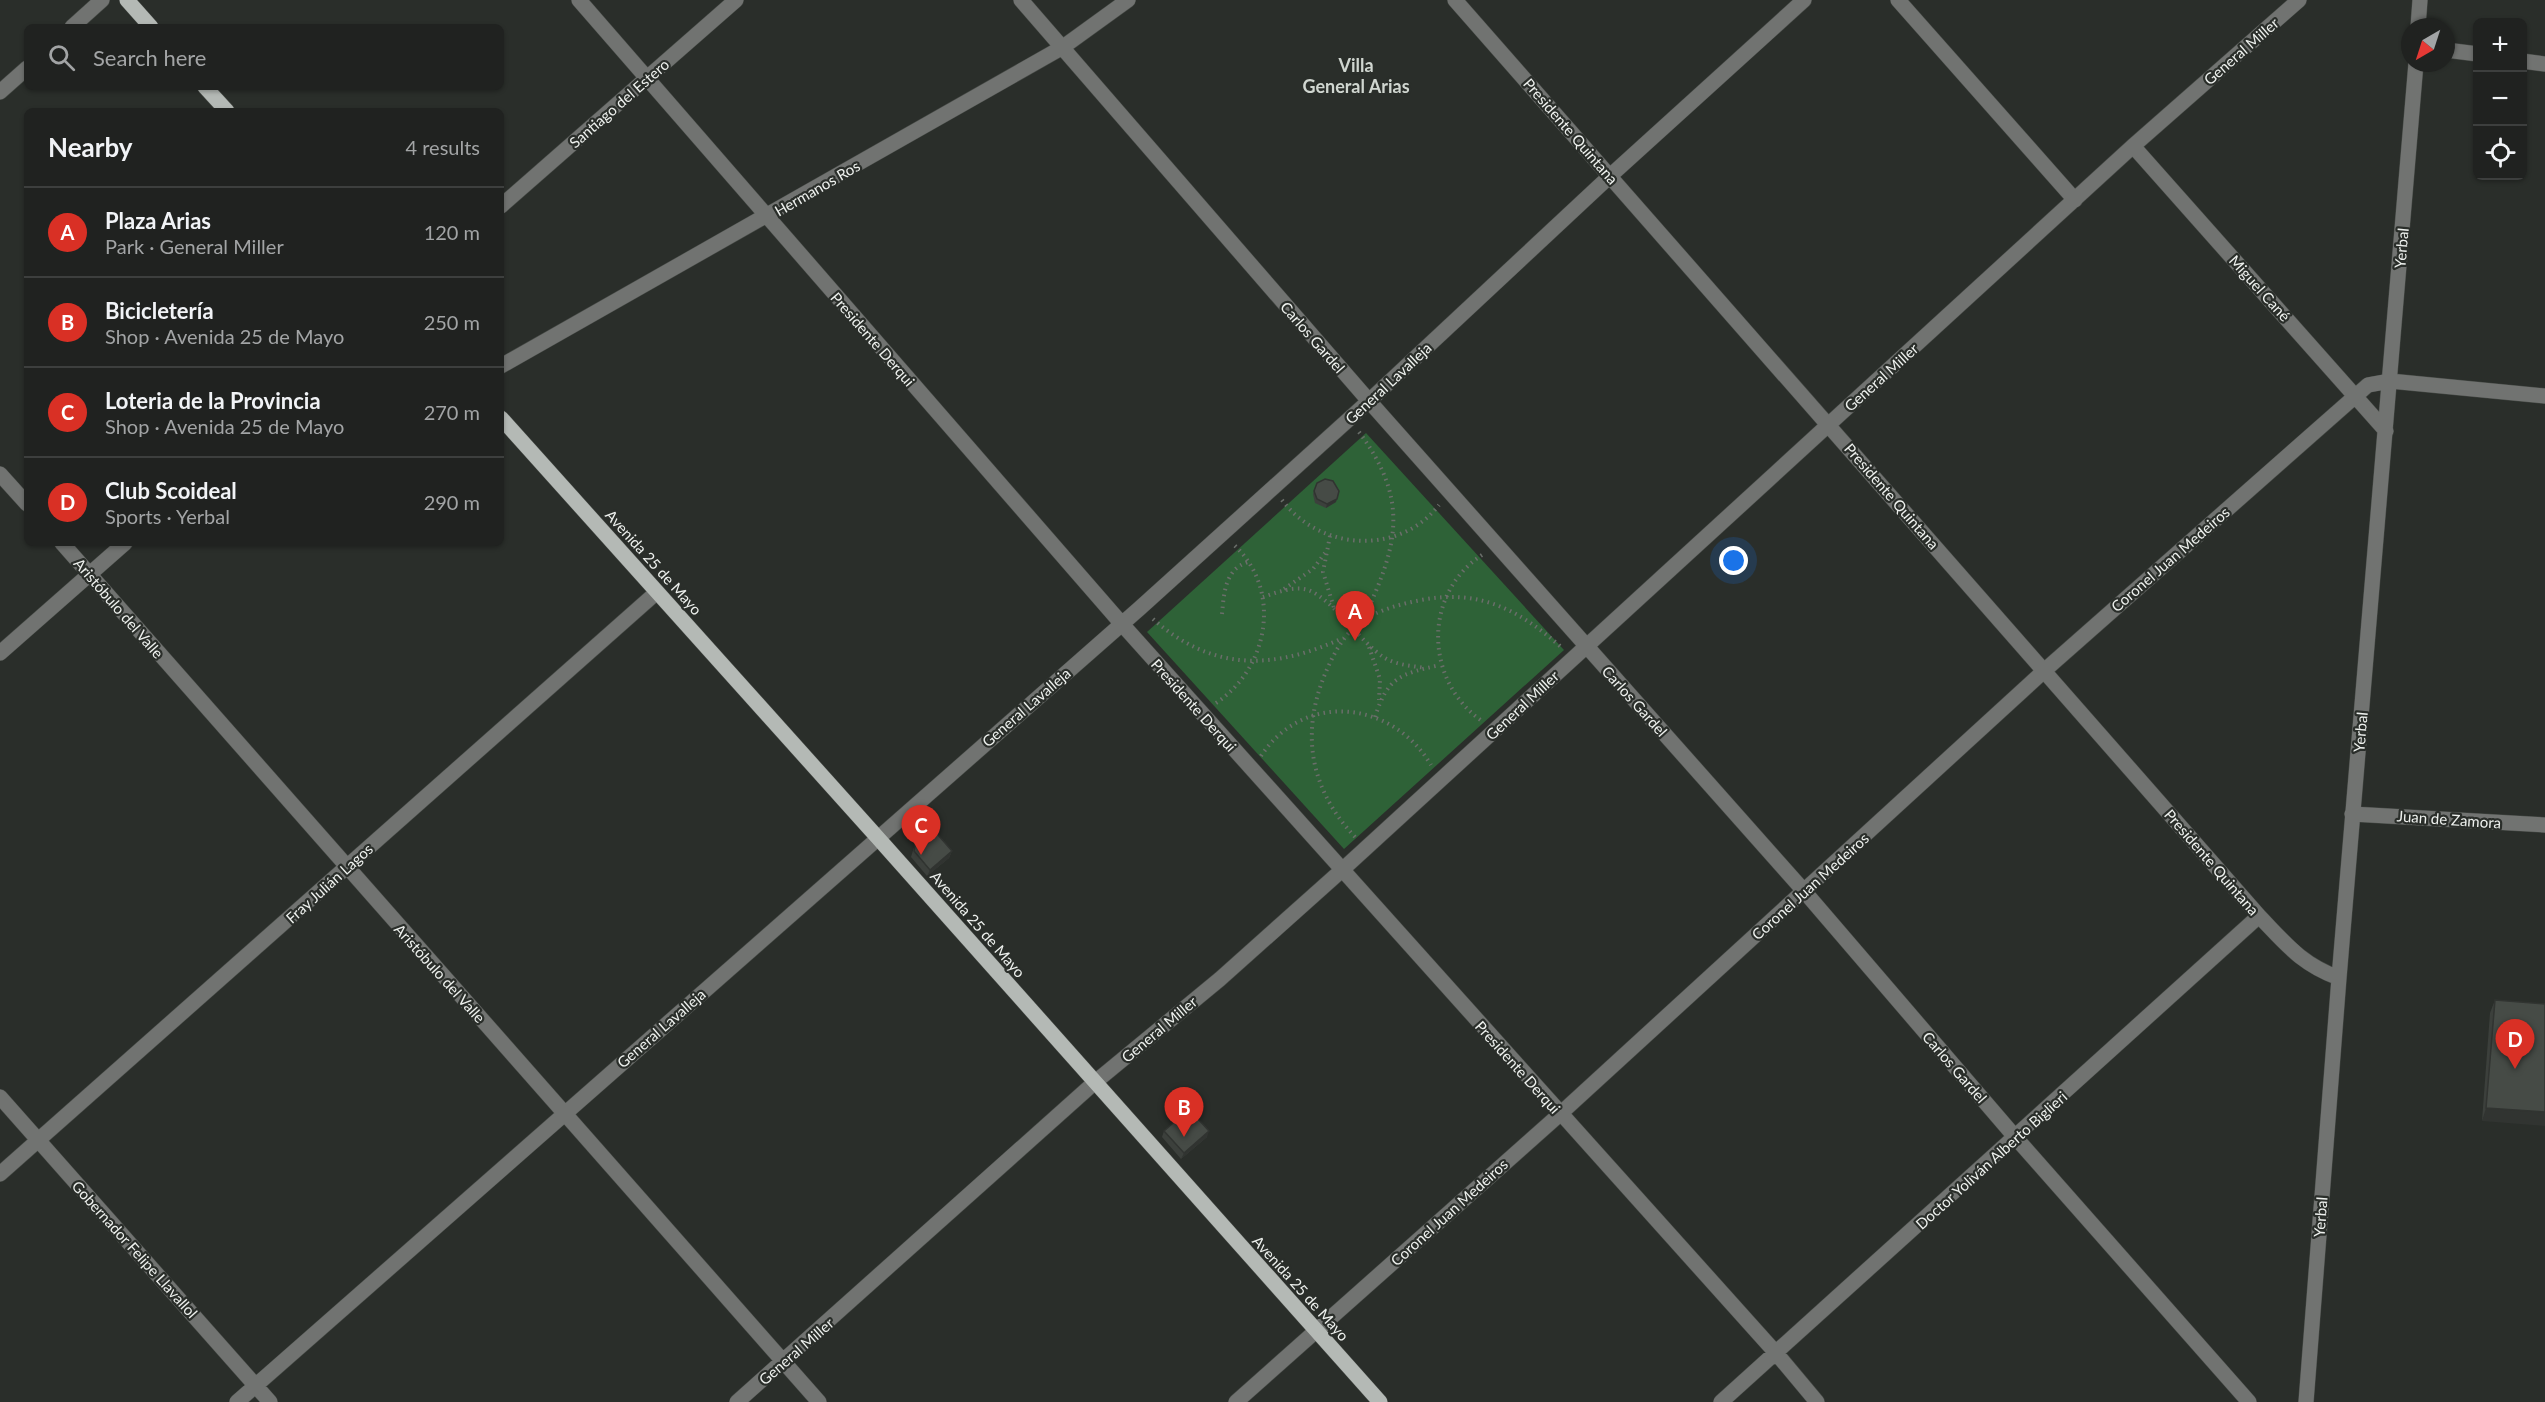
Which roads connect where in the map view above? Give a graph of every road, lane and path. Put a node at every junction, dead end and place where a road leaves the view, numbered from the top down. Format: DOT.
graph roads {
  1 [pos="102,0"];
  2 [pos="127,0"];
  3 [pos="579,0"];
  4 [pos="736,0"];
  5 [pos="1021,0"];
  6 [pos="1128,0"];
  7 [pos="1455,0"];
  8 [pos="1804,0"];
  9 [pos="1899,0"];
  10 [pos="2299,0"];
  11 [pos="2420,0"];
  12 [pos="2419,18"];
  13 [pos="75,24"];
  14 [pos="148,24"];
  15 [pos="1063,47"];
  16 [pos="2455,51"];
  17 [pos="2473,53"];
  18 [pos="2527,62"];
  19 [pos="2545,64"];
  20 [pos="24,71"];
  21 [pos="2415,72"];
  22 [pos="648,78"];
  23 [pos="208,90"];
  24 [pos="0,92"];
  25 [pos="224,108"];
  26 [pos="2133,146"];
  27 [pos="1610,176"];
  28 [pos="2075,200"];
  29 [pos="504,203"];
  30 [pos="767,217"];
  31 [pos="504,364"];
  32 [pos="2390,381"];
  33 [pos="2355,395"];
  34 [pos="2545,396"];
  35 [pos="1369,402"];
  36 [pos="1349,420"];
  37 [pos="504,421"];
  38 [pos="1829,424"];
  39 [pos="2386,431"];
  40 [pos="0,474"];
  41 [pos="1274,487"];
  42 [pos="1449,491"];
  43 [pos="24,501"];
  44 [pos="1221,535"];
  45 [pos="1330,536"];
  46 [pos="1393,537"];
  47 [pos="65,546"];
  48 [pos="122,546"];
  49 [pos="1499,548"];
  50 [pos="1326,552"];
  51 [pos="1248,562"];
  52 [pos="90,574"];
  53 [pos="1281,591"];
  54 [pos="657,592"];
  55 [pos="1263,597"];
  56 [pos="1446,597"];
  57 [pos="1140,608"];
  58 [pos="1336,612"];
  59 [pos="1222,614"];
  60 [pos="1363,620"];
  61 [pos="1121,623"];
  62 [pos="1353,629"];
  63 [pos="1344,638"];
  64 [pos="1369,646"];
  65 [pos="1587,646"];
  66 [pos="0,653"];
  67 [pos="1573,658"];
  68 [pos="1254,662"];
  69 [pos="1440,665"];
  70 [pos="1426,668"];
  71 [pos="2045,670"];
  72 [pos="1379,704"];
  73 [pos="1199,712"];
  74 [pos="1312,716"];
  75 [pos="1376,717"];
  76 [pos="1497,728"];
  77 [pos="1253,770"];
  78 [pos="1439,782"];
  79 [pos="2352,813"];
  80 [pos="2545,825"];
  81 [pos="878,838"];
  82 [pos="1365,849"];
  83 [pos="346,867"];
  84 [pos="1342,870"];
  85 [pos="1804,891"];
  86 [pos="2259,916"];
  87 [pos="2339,978"];
  88 [pos="1094,1083"];
  89 [pos="0,1097"];
  90 [pos="564,1112"];
  91 [pos="1560,1114"];
  92 [pos="2016,1138"];
  93 [pos="38,1140"];
  94 [pos="0,1174"];
  95 [pos="1315,1331"];
  96 [pos="1776,1353"];
  97 [pos="784,1363"];
  98 [pos="256,1386"];
  99 [pos="237,1402"];
  100 [pos="270,1402"];
  101 [pos="738,1402"];
  102 [pos="819,1402"];
  103 [pos="1236,1402"];
  104 [pos="1380,1402"];
  105 [pos="1721,1402"];
  106 [pos="1817,1402"];
  107 [pos="2250,1402"];
  108 [pos="2306,1402"];
  1 -- 13 [label="street"];
  2 -- 14 [label="main road"];
  3 -- 22 [label="street, Presidente Derqui"];
  4 -- 22 [label="street, Santiago del Estero"];
  5 -- 15 [label="street, Carlos Gardel"];
  6 -- 15 [label="street, Hermanos Ros"];
  7 -- 27 [label="street, Presidente Quintana"];
  8 -- 27 [label="street, General Lavalleja"];
  9 -- 28 [label="street"];
  10 -- 26 [label="street, General Miller"];
  11 -- 12 [label="street"];
  15 -- 30 [label="street, Hermanos Ros"];
  15 -- 35 [label="street, Carlos Gardel"];
  16 -- 17 [label="street"];
  18 -- 19 [label="street"];
  20 -- 24 [label="street"];
  21 -- 32 [label="street, Yerbal"];
  22 -- 29 [label="street, Santiago del Estero"];
  22 -- 30 [label="street, Presidente Derqui"];
  23 -- 25 [label="main road"];
  26 -- 28 [label="street, General Miller"];
  26 -- 33 [label="street, Miguel Cané"];
  27 -- 35 [label="street, General Lavalleja"];
  27 -- 38 [label="street, Presidente Quintana"];
  28 -- 38 [label="street, General Miller"];
  30 -- 31 [label="street, Hermanos Ros"];
  30 -- 61 [label="street, Presidente Derqui"];
  32 -- 33 [label="street, Coronel Juan Medeiros"];
  32 -- 34 [label="street"];
  32 -- 39 [label="street, Yerbal"];
  33 -- 39 [label="street, Miguel Cané"];
  33 -- 71 [label="street, Coronel Juan Medeiros"];
  35 -- 36 [label="street, General Lavalleja"];
  35 -- 42 [label="street, Carlos Gardel"];
  36 -- 41 [label="street, General Lavalleja"];
  36 -- 46 [label="path"];
  37 -- 54 [label="main road, Avenida 25 de Mayo"];
  38 -- 65 [label="street, General Miller"];
  38 -- 71 [label="street, Presidente Quintana"];
  39 -- 79 [label="street, Yerbal"];
  40 -- 43 [label="street"];
  41 -- 44 [label="street, General Lavalleja"];
  41 -- 45 [label="path"];
  42 -- 46 [label="path"];
  42 -- 49 [label="street, Carlos Gardel"];
  44 -- 51 [label="path"];
  44 -- 57 [label="street, General Lavalleja"];
  45 -- 46 [label="path"];
  45 -- 50 [label="path"];
  46 -- 60 [label="path"];
  47 -- 52 [label="street, Aristóbulo del Valle"];
  48 -- 52 [label="street"];
  49 -- 56 [label="path"];
  49 -- 65 [label="street, Carlos Gardel"];
  50 -- 53 [label="path"];
  50 -- 58 [label="path"];
  51 -- 55 [label="path"];
  51 -- 59 [label="path"];
  52 -- 66 [label="street"];
  52 -- 83 [label="street, Aristóbulo del Valle"];
  53 -- 55 [label="path"];
  53 -- 58 [label="path"];
  54 -- 81 [label="main road, Avenida 25 de Mayo"];
  54 -- 83 [label="street, Fray Julián Lagos"];
  55 -- 68 [label="path"];
  56 -- 60 [label="path"];
  56 -- 67 [label="path"];
  56 -- 69 [label="path"];
  57 -- 61 [label="street, General Lavalleja"];
  57 -- 68 [label="path"];
  58 -- 62 [label="path"];
  60 -- 62 [label="path"];
  61 -- 73 [label="street, Presidente Derqui"];
  61 -- 81 [label="street, General Lavalleja"];
  62 -- 63 [label="path"];
  62 -- 64 [label="path"];
  63 -- 68 [label="path"];
  63 -- 74 [label="path"];
  64 -- 70 [label="path"];
  64 -- 72 [label="path"];
  65 -- 67 [label="street, General Miller"];
  65 -- 85 [label="street, Carlos Gardel"];
  67 -- 76 [label="street, General Miller"];
  68 -- 73 [label="path"];
  69 -- 70 [label="path"];
  69 -- 76 [label="path"];
  70 -- 72 [label="path"];
  71 -- 85 [label="street, Coronel Juan Medeiros"];
  71 -- 86 [label="street, Presidente Quintana"];
  72 -- 75 [label="path"];
  73 -- 77 [label="street, Presidente Derqui"];
  74 -- 75 [label="path"];
  74 -- 77 [label="path"];
  74 -- 82 [label="path"];
  75 -- 78 [label="path"];
  76 -- 78 [label="street, General Miller"];
  77 -- 84 [label="street, Presidente Derqui"];
  78 -- 82 [label="street, General Miller"];
  79 -- 80 [label="street, Juan de Zamora"];
  79 -- 87 [label="street, Yerbal"];
  81 -- 88 [label="main road, Avenida 25 de Mayo"];
  81 -- 90 [label="street, General Lavalleja"];
  82 -- 84 [label="street, General Miller"];
  83 -- 90 [label="street, Aristóbulo del Valle"];
  83 -- 93 [label="street, Fray Julián Lagos"];
  84 -- 88 [label="street, General Miller"];
  84 -- 91 [label="street, Presidente Derqui"];
  85 -- 91 [label="street, Coronel Juan Medeiros"];
  85 -- 92 [label="street, Carlos Gardel"];
  86 -- 87 [label="street, Presidente Quintana"];
  86 -- 92 [label="street, Doctor Yoliván Alberto Biglieri"];
  87 -- 108 [label="street, Yerbal"];
  88 -- 95 [label="main road, Avenida 25 de Mayo"];
  88 -- 97 [label="street, General Miller"];
  89 -- 93 [label="street, Gobernador Felipe Llavallol"];
  90 -- 97 [label="street, Aristóbulo del Valle"];
  90 -- 98 [label="street, General Lavalleja"];
  91 -- 95 [label="street, Coronel Juan Medeiros"];
  91 -- 96 [label="street, Presidente Derqui"];
  92 -- 96 [label="street, Doctor Yoliván Alberto Biglieri"];
  92 -- 107 [label="street, Carlos Gardel"];
  93 -- 94 [label="street, Fray Julián Lagos"];
  93 -- 98 [label="street, Gobernador Felipe Llavallol"];
  95 -- 103 [label="street, Coronel Juan Medeiros"];
  95 -- 104 [label="main road, Avenida 25 de Mayo"];
  96 -- 105 [label="street, Doctor Yoliván Alberto Biglieri"];
  96 -- 106 [label="street, Presidente Derqui"];
  97 -- 101 [label="street, General Miller"];
  97 -- 102 [label="street, Aristóbulo del Valle"];
  98 -- 99 [label="street, General Lavalleja"];
  98 -- 100 [label="street, Gobernador Felipe Llavallol"];
}
